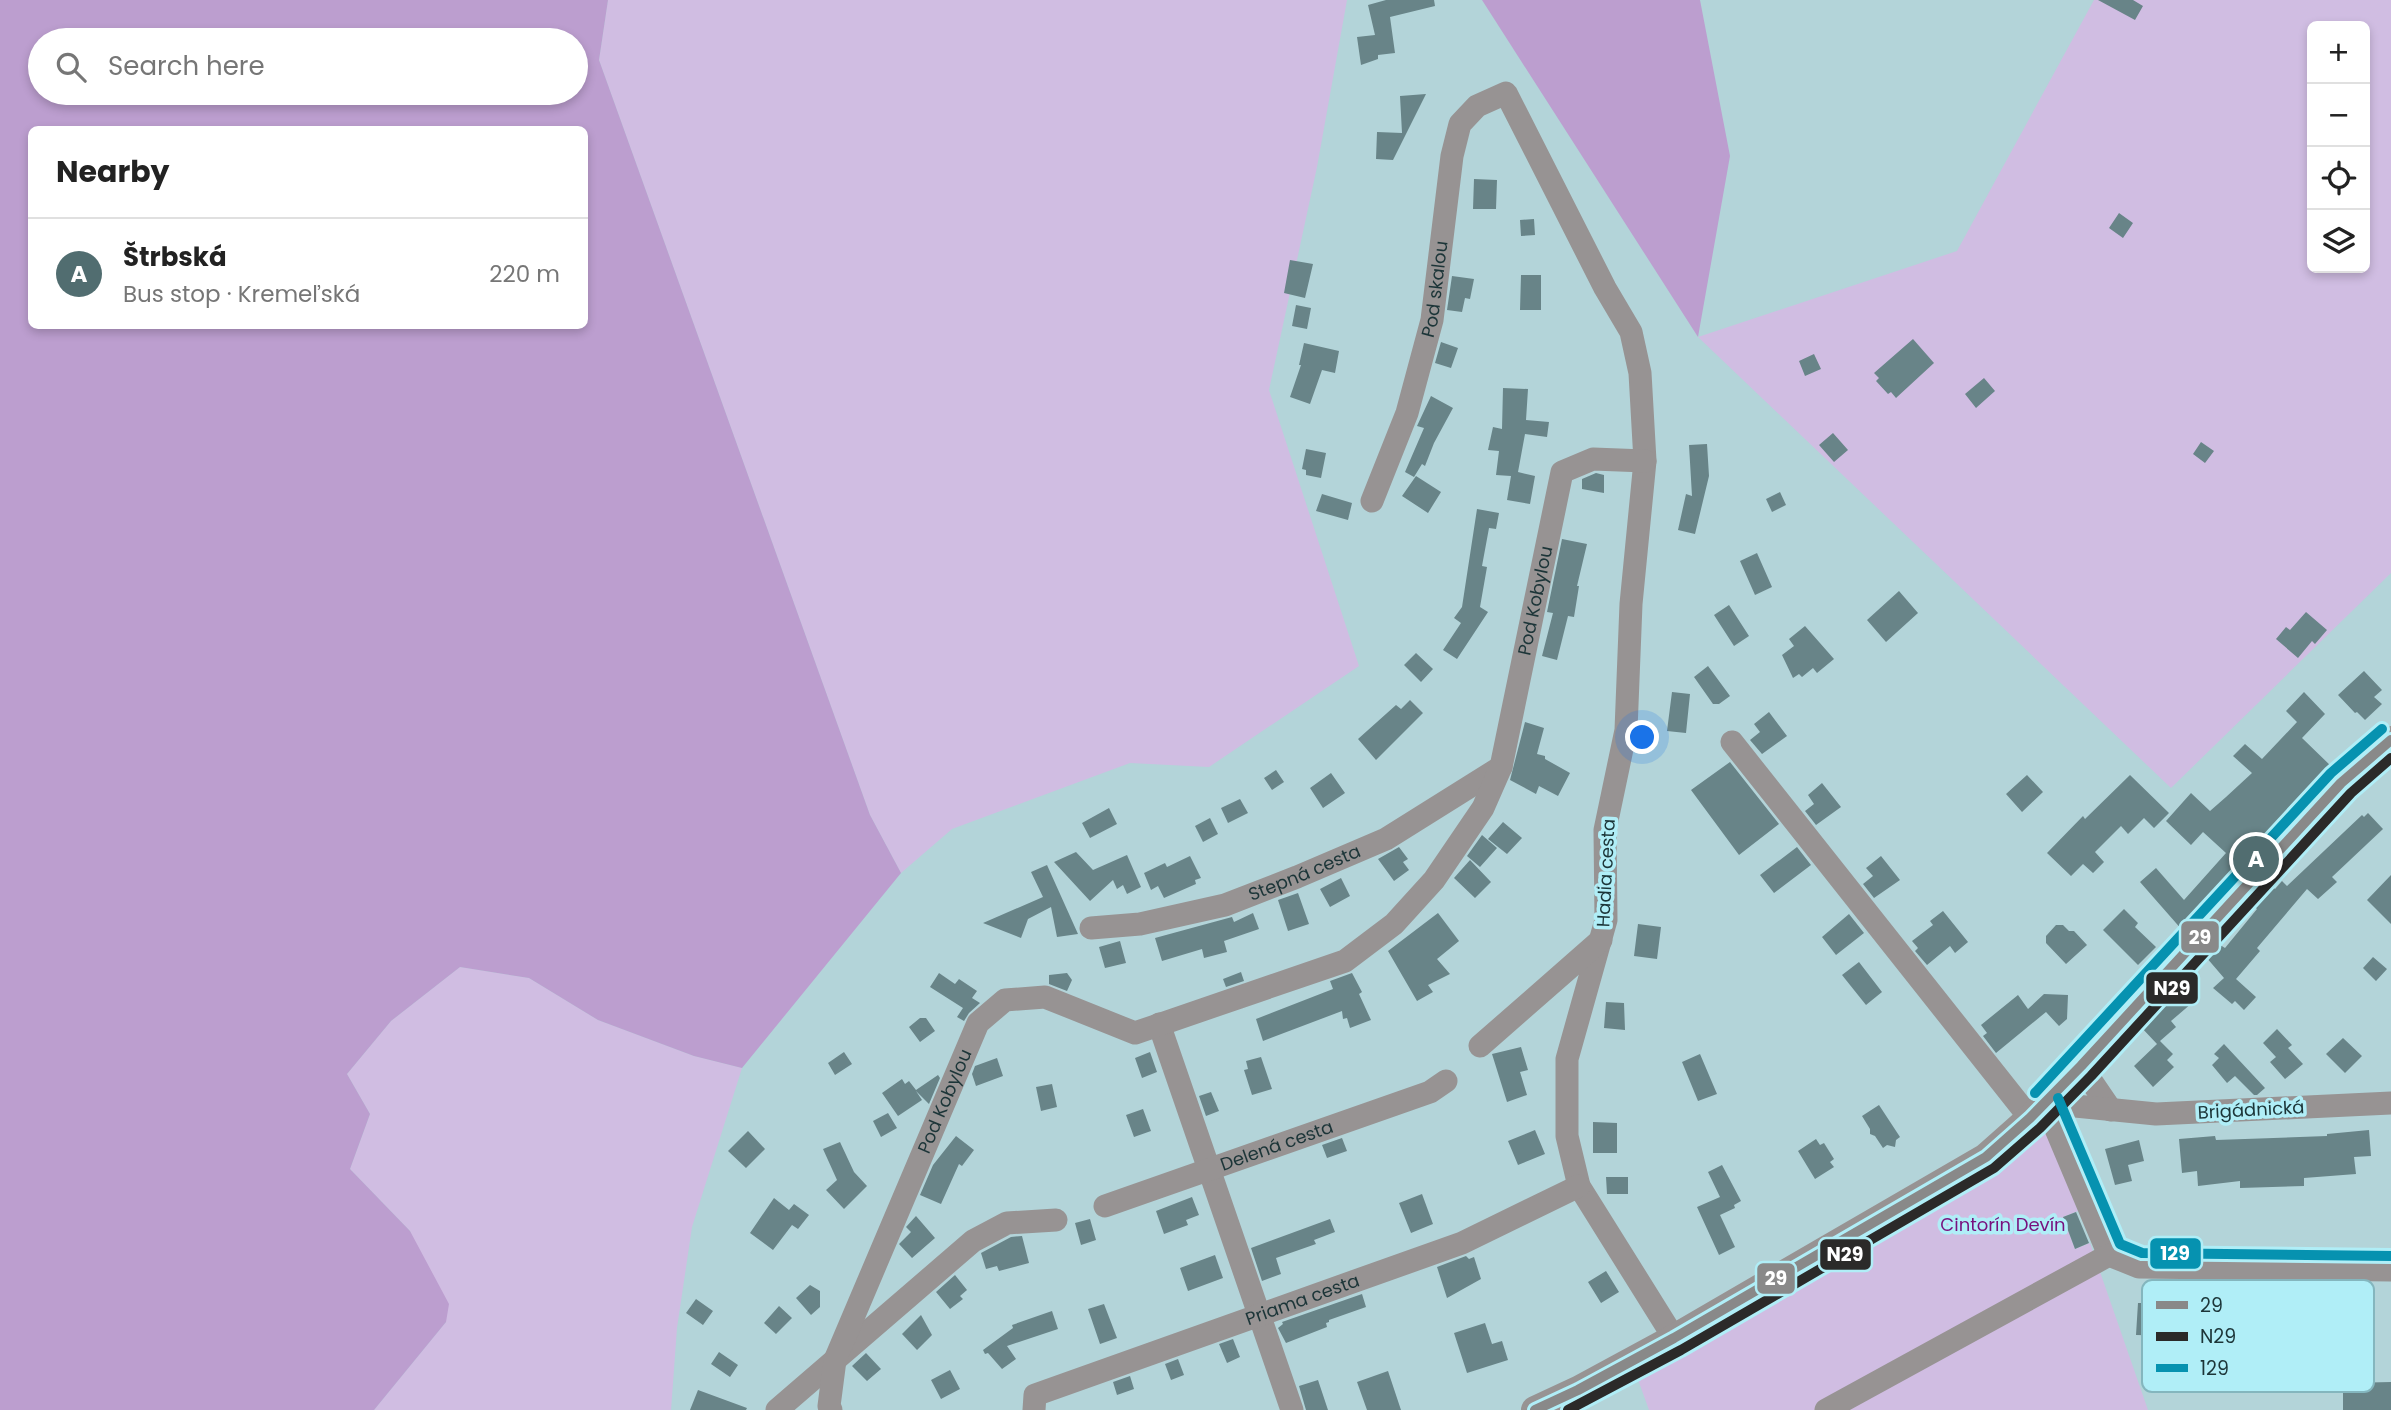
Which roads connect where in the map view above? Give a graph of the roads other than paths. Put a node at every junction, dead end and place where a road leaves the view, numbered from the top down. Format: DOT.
graph roads {
  1 [pos="1645,461"];
  2 [pos="1372,501"];
  3 [pos="2391,740"];
  4 [pos="1732,742"];
  5 [pos="1501,767"];
  6 [pos="1090,928"];
  7 [pos="1601,940"];
  8 [pos="1159,1024"];
  9 [pos="1480,1046"];
  10 [pos="2081,1066"];
  11 [pos="1446,1081"];
  12 [pos="2391,1103"];
  13 [pos="2111,1110"];
  14 [pos="2037,1111"];
  15 [pos="1209,1170"];
  16 [pos="1579,1186"];
  17 [pos="1105,1206"];
  18 [pos="1056,1220"];
  19 [pos="2109,1255"];
  20 [pos="2391,1270"];
  21 [pos="1259,1314"];
  22 [pos="1674,1338"];
  23 [pos="835,1360"];
  24 [pos="777,1410"];
  25 [pos="831,1410"];
  26 [pos="1034,1410"];
  27 [pos="1292,1410"];
  28 [pos="1535,1410"];
  29 [pos="1826,1410"];
  1 -- 2 [label="street, Pod skalou"];
  1 -- 5 [label="street, Pod Kobylou"];
  1 -- 7 [label="street, Hadia cesta"];
  3 -- 10 [label="street"];
  4 -- 14 [label="street"];
  5 -- 6 [label="street, Stepná cesta"];
  5 -- 8 [label="street, Pod Kobylou"];
  7 -- 9 [label="street"];
  7 -- 16 [label="street, Hadia cesta"];
  8 -- 15 [label="street"];
  8 -- 23 [label="street, Pod Kobylou"];
  10 -- 13 [label="street"];
  10 -- 14 [label="street"];
  11 -- 15 [label="street, Delená cesta"];
  12 -- 13 [label="street, Brigádnická"];
  13 -- 14 [label="street, Brigádnická"];
  14 -- 19 [label="street"];
  14 -- 22 [label="street"];
  15 -- 17 [label="street, Delená cesta"];
  15 -- 21 [label="street"];
  16 -- 21 [label="street, Priama cesta"];
  16 -- 22 [label="street, Hadia cesta"];
  18 -- 23 [label="street"];
  19 -- 20 [label="street"];
  19 -- 29 [label="street"];
  21 -- 26 [label="street, Priama cesta"];
  21 -- 27 [label="street"];
  22 -- 28 [label="street"];
  23 -- 24 [label="street"];
  23 -- 25 [label="street"];
}
